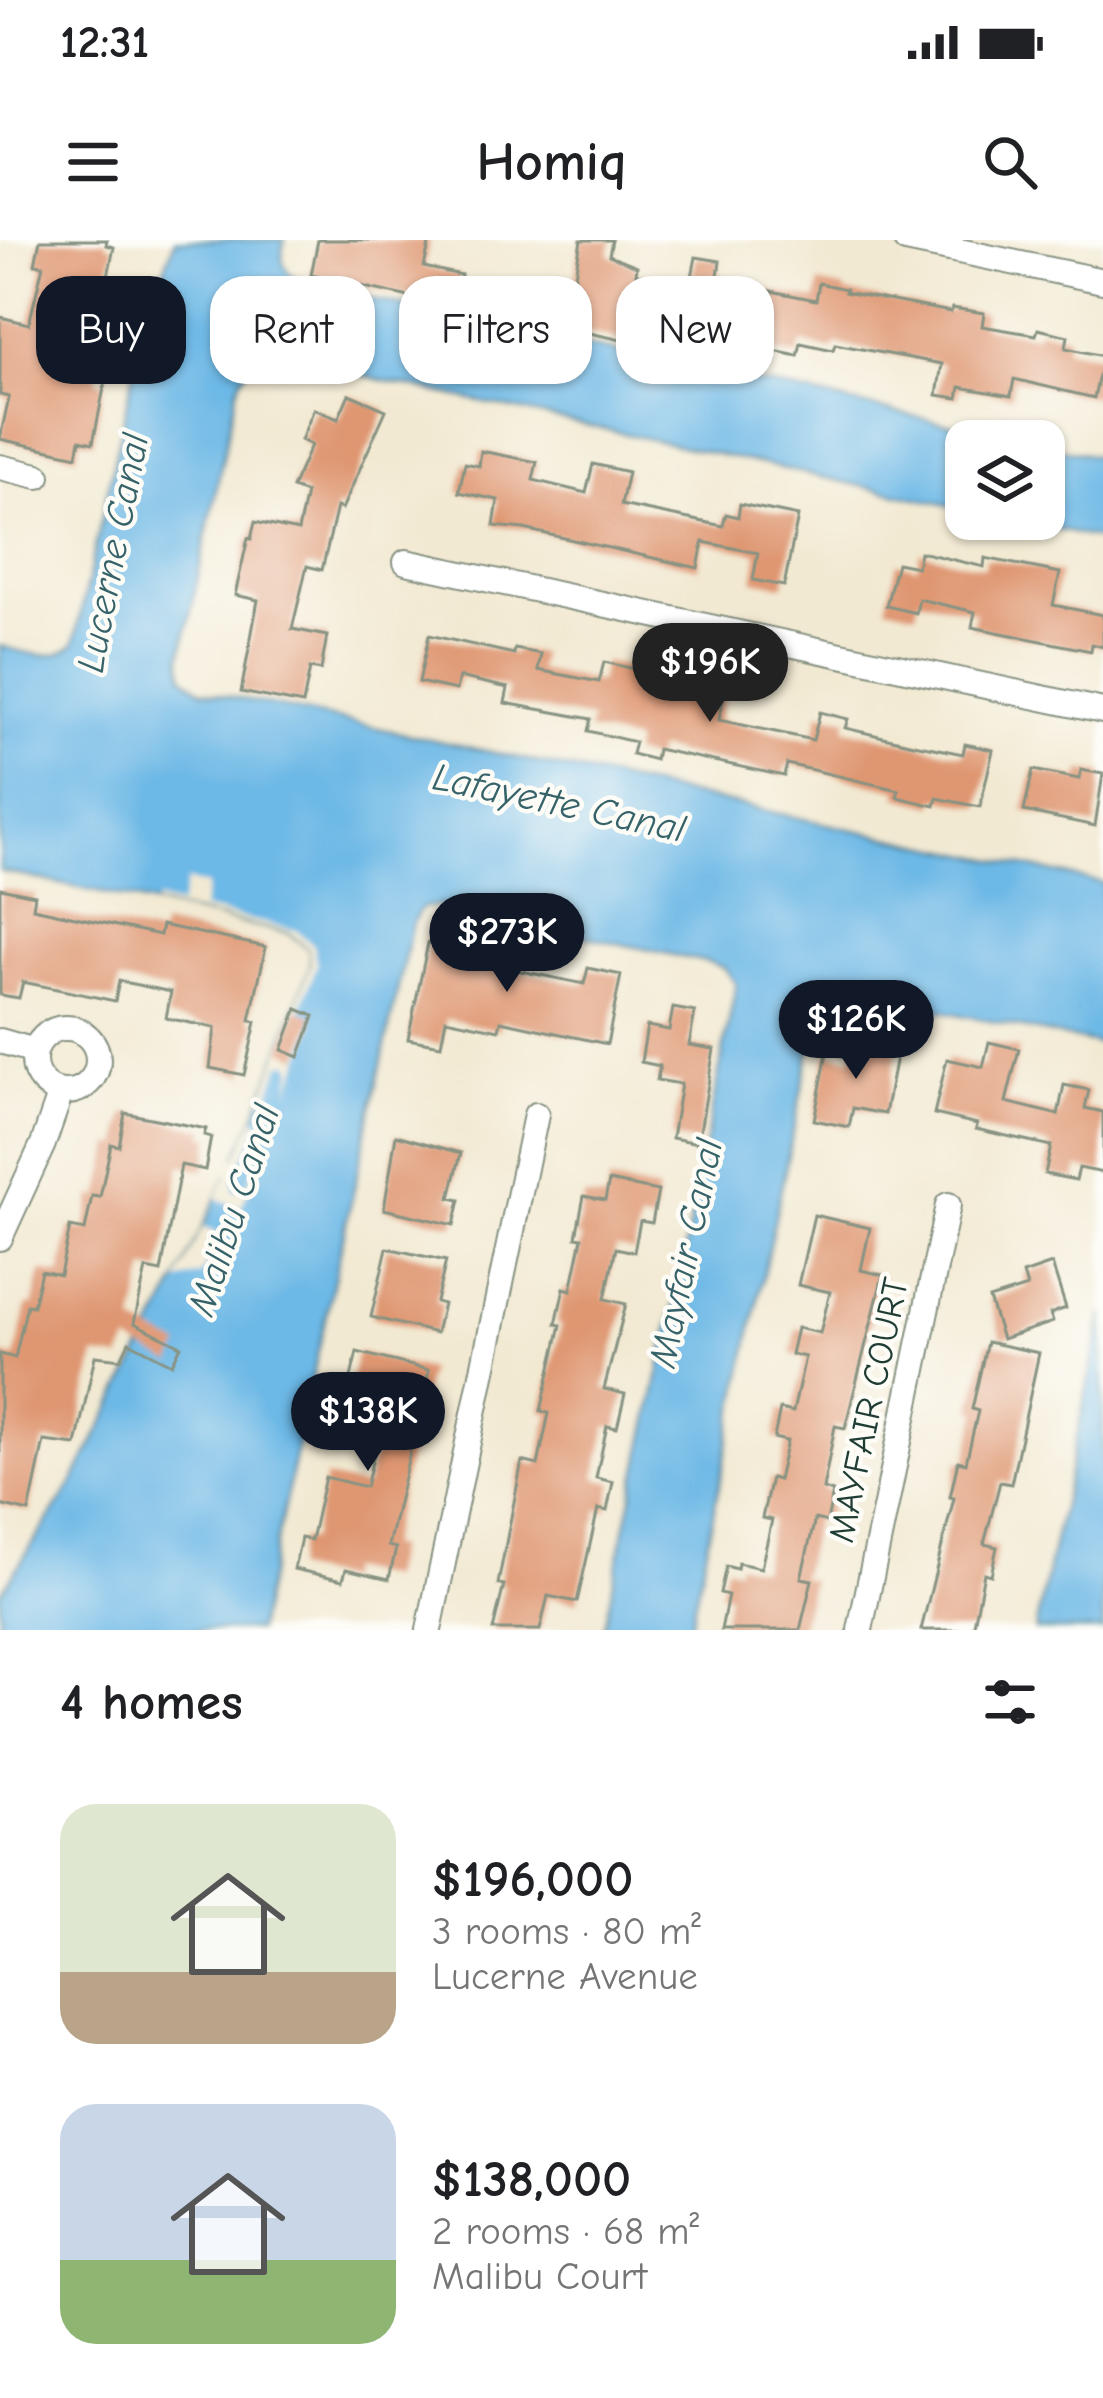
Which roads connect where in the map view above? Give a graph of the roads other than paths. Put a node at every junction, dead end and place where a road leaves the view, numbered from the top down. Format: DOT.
graph roads {
  1 [pos="906,240"];
  2 [pos="1103,281"];
  3 [pos="0,467"];
  4 [pos="38,476"];
  5 [pos="406,562"];
  6 [pos="1103,711"];
  7 [pos="0,1041"];
  8 [pos="35,1051"];
  9 [pos="61,1092"];
  10 [pos="536,1115"];
  11 [pos="948,1204"];
  12 [pos="0,1238"];
  13 [pos="430,1630"];
  14 [pos="860,1630"];
  1 -- 2 [label="street"];
  3 -- 4 [label="street"];
  5 -- 6 [label="street"];
  7 -- 8 [label="street"];
  8 -- 9 [label="street"];
  8 -- 9 [label="street"];
  9 -- 12 [label="street"];
  10 -- 13 [label="street"];
  11 -- 14 [label="street, MAYFAIR COURT"];
}
